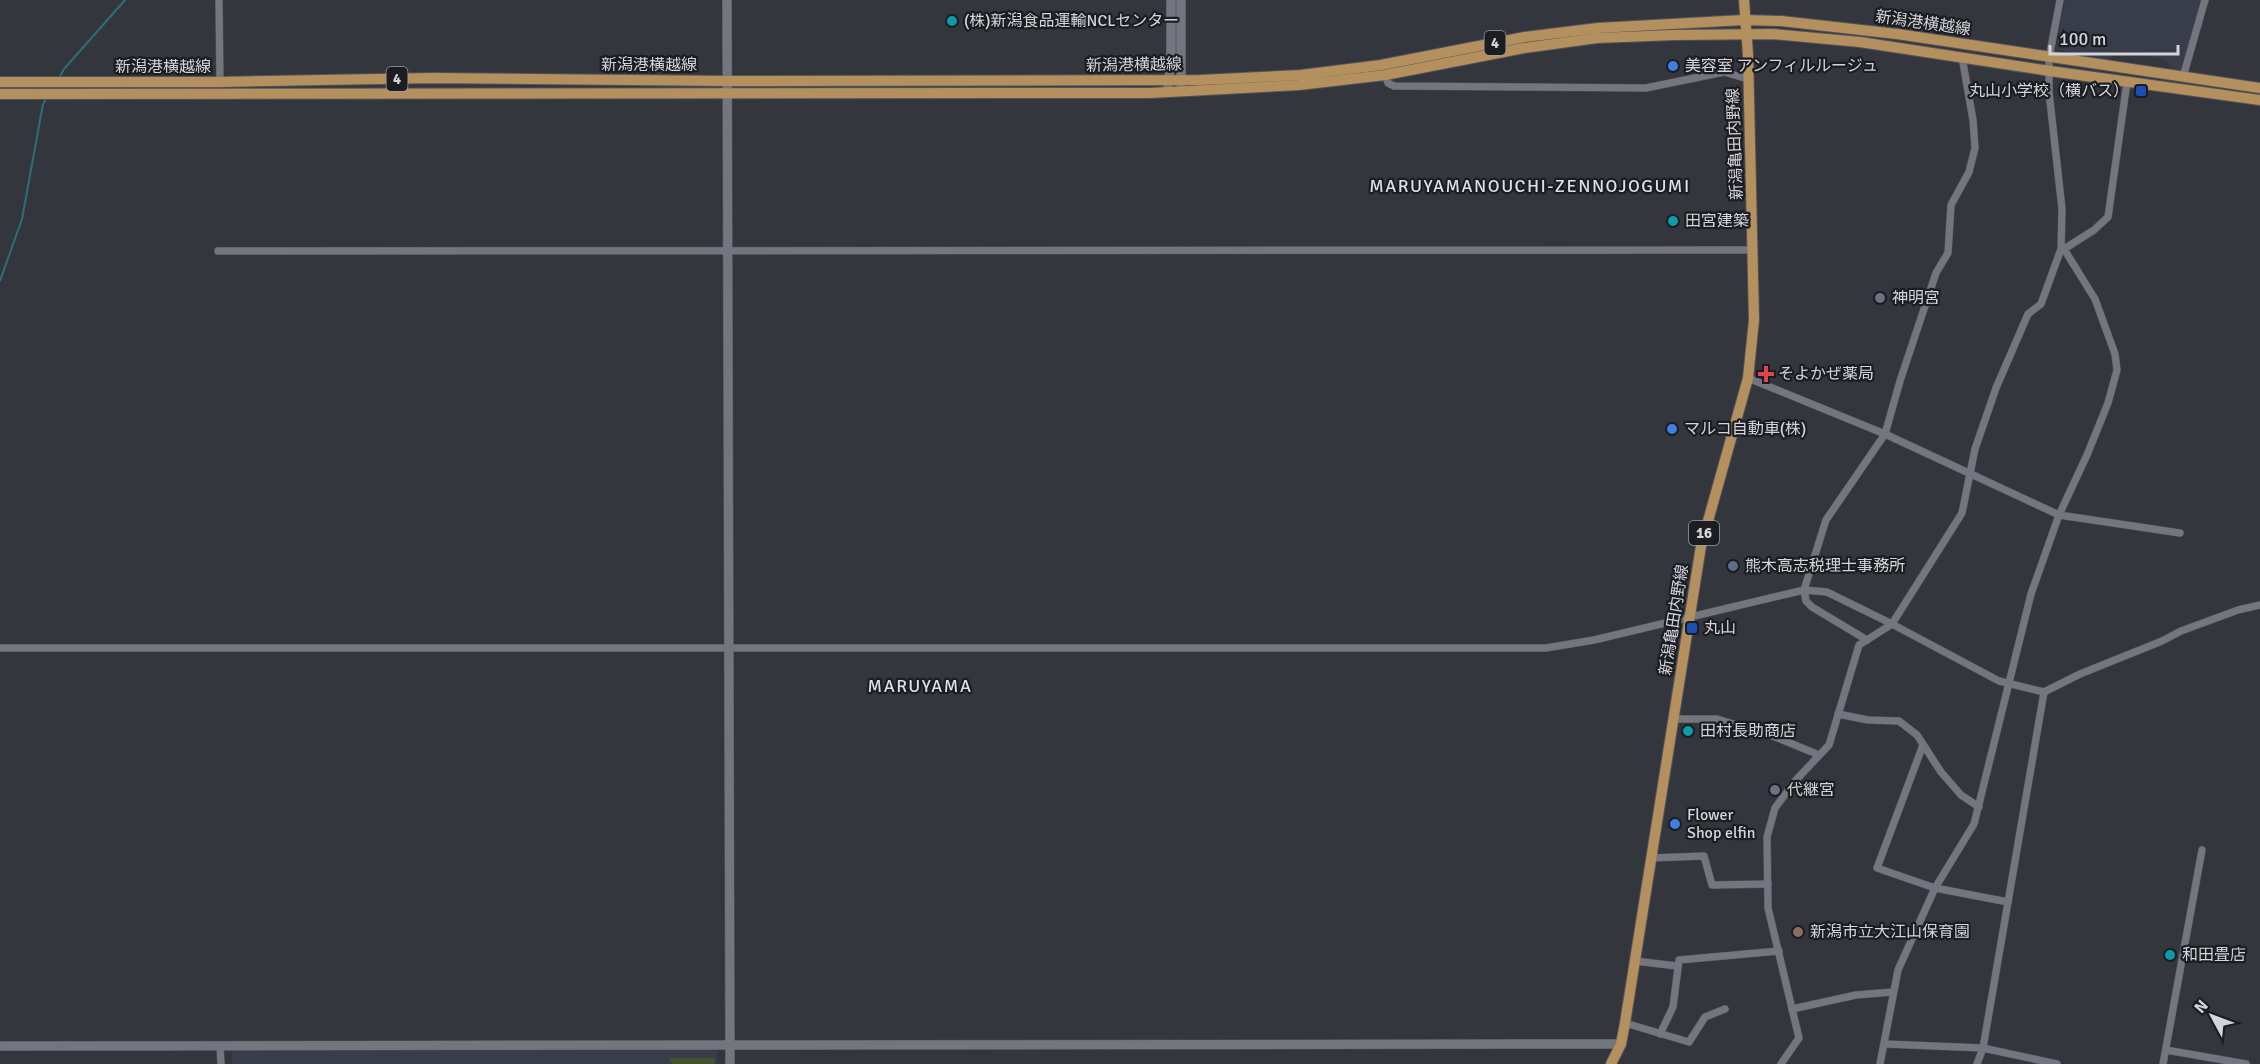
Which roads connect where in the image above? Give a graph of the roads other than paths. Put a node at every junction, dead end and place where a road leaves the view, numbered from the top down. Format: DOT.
graph roads {
  1 [pos="219,0"];
  2 [pos="728,0"];
  3 [pos="1171,0"];
  4 [pos="1180,0"];
  5 [pos="1744,0"];
  6 [pos="2060,0"];
  7 [pos="2205,0"];
  8 [pos="1744,20"];
  9 [pos="1746,34"];
  10 [pos="1962,57"];
  11 [pos="2049,58"];
  12 [pos="2050,71"];
  13 [pos="1384,75"];
  14 [pos="2183,76"];
  15 [pos="1181,78"];
  16 [pos="1169,79"];
  17 [pos="1748,79"];
  18 [pos="728,81"];
  19 [pos="0,82"];
  20 [pos="220,82"];
  21 [pos="2127,82"];
  22 [pos="2260,88"];
  23 [pos="1181,90"];
  24 [pos="1167,91"];
  25 [pos="728,93"];
  26 [pos="0,94"];
  27 [pos="2260,100"];
  28 [pos="728,249"];
  29 [pos="2063,249"];
  30 [pos="218,250"];
  31 [pos="1753,250"];
  32 [pos="1748,378"];
  33 [pos="1886,434"];
  34 [pos="1970,472"];
  35 [pos="2059,515"];
  36 [pos="2180,533"];
  37 [pos="1804,590"];
  38 [pos="2260,605"];
  39 [pos="1691,616"];
  40 [pos="1892,624"];
  41 [pos="1867,640"];
  42 [pos="728,647"];
  43 [pos="0,648"];
  44 [pos="2008,684"];
  45 [pos="2044,692"];
  46 [pos="1838,714"];
  47 [pos="1674,719"];
  48 [pos="1923,745"];
  49 [pos="1820,755"];
  50 [pos="1979,807"];
  51 [pos="2202,850"];
  52 [pos="1651,858"];
  53 [pos="1768,884"];
  54 [pos="1935,888"];
  55 [pos="2008,902"];
  56 [pos="1779,951"];
  57 [pos="1635,961"];
  58 [pos="1677,966"];
  59 [pos="1893,992"];
  60 [pos="1792,1009"];
  61 [pos="1725,1010"];
  62 [pos="1625,1023"];
  63 [pos="1660,1034"];
  64 [pos="1621,1044"];
  65 [pos="1885,1044"];
  66 [pos="730,1045"];
  67 [pos="0,1046"];
  68 [pos="220,1046"];
  69 [pos="1983,1048"];
  70 [pos="2166,1050"];
  71 [pos="221,1064"];
  72 [pos="730,1064"];
  73 [pos="1611,1064"];
  74 [pos="1781,1064"];
  75 [pos="1880,1064"];
  76 [pos="1977,1064"];
  77 [pos="2057,1064"];
  78 [pos="2163,1064"];
  79 [pos="2246,1064"];
  1 -- 20 [label="street"];
  2 -- 18 [label="street"];
  3 -- 16 [label="street"];
  4 -- 15 [label="street"];
  5 -- 8 [label="main road, 新潟亀田内野線 / 16"];
  6 -- 11 [label="street"];
  7 -- 14 [label="street"];
  8 -- 9 [label="main road, 新潟亀田内野線 / 16"];
  8 -- 11 [label="main road, 新潟港横越線 / 4"];
  8 -- 15 [label="main road, 新潟港横越線 / 4"];
  9 -- 10 [label="main road, 新潟港横越線 / 4"];
  9 -- 13 [label="main road, 新潟港横越線 / 4"];
  9 -- 17 [label="main road, 新潟亀田内野線 / 16"];
  10 -- 12 [label="main road, 新潟港横越線 / 4"];
  10 -- 33 [label="street"];
  11 -- 12 [label="street"];
  11 -- 14 [label="main road, 新潟港横越線 / 4"];
  12 -- 21 [label="main road, 新潟港横越線 / 4"];
  12 -- 29 [label="street"];
  13 -- 17 [label="street"];
  13 -- 23 [label="main road, 新潟港横越線 / 4"];
  14 -- 22 [label="main road, 新潟港横越線 / 4"];
  15 -- 16 [label="main road, 新潟港横越線 / 4"];
  15 -- 23 [label="street"];
  16 -- 18 [label="main road, 新潟港横越線 / 4"];
  16 -- 24 [label="street"];
  17 -- 31 [label="main road, 新潟亀田内野線 / 16"];
  18 -- 20 [label="main road, 新潟港横越線 / 4"];
  18 -- 25 [label="street"];
  19 -- 20 [label="main road, 新潟港横越線 / 4"];
  21 -- 27 [label="main road, 新潟港横越線 / 4"];
  21 -- 29 [label="street"];
  23 -- 24 [label="main road, 新潟港横越線 / 4"];
  24 -- 25 [label="main road, 新潟港横越線 / 4"];
  25 -- 26 [label="main road, 新潟港横越線 / 4"];
  25 -- 28 [label="street"];
  28 -- 30 [label="street"];
  28 -- 31 [label="street"];
  28 -- 42 [label="street"];
  29 -- 34 [label="street"];
  29 -- 35 [label="street"];
  31 -- 32 [label="main road, 新潟亀田内野線 / 16"];
  32 -- 33 [label="street"];
  32 -- 39 [label="main road, 新潟亀田内野線 / 16"];
  33 -- 34 [label="street"];
  33 -- 37 [label="street"];
  34 -- 35 [label="street"];
  34 -- 40 [label="street"];
  35 -- 36 [label="street"];
  35 -- 44 [label="street"];
  37 -- 39 [label="street"];
  37 -- 40 [label="street"];
  37 -- 41 [label="street"];
  38 -- 45 [label="street"];
  39 -- 42 [label="street"];
  39 -- 47 [label="main road, 新潟亀田内野線 / 16"];
  40 -- 41 [label="street"];
  40 -- 44 [label="street"];
  41 -- 46 [label="street"];
  42 -- 43 [label="street"];
  42 -- 66 [label="street"];
  44 -- 45 [label="street"];
  44 -- 50 [label="street"];
  45 -- 55 [label="street"];
  46 -- 48 [label="street"];
  46 -- 49 [label="street"];
  47 -- 49 [label="street"];
  47 -- 52 [label="main road, 新潟亀田内野線 / 16"];
  48 -- 50 [label="street"];
  48 -- 54 [label="street"];
  49 -- 53 [label="street"];
  50 -- 54 [label="street"];
  51 -- 70 [label="street"];
  52 -- 53 [label="street"];
  52 -- 57 [label="main road, 新潟亀田内野線 / 16"];
  53 -- 56 [label="street"];
  54 -- 55 [label="street"];
  54 -- 59 [label="street"];
  55 -- 69 [label="street"];
  56 -- 58 [label="street"];
  56 -- 60 [label="street"];
  57 -- 58 [label="street"];
  57 -- 62 [label="main road, 新潟亀田内野線 / 16"];
  58 -- 63 [label="street"];
  59 -- 60 [label="street"];
  59 -- 65 [label="street"];
  60 -- 74 [label="street"];
  61 -- 63 [label="street"];
  62 -- 63 [label="street"];
  62 -- 64 [label="main road, 新潟亀田内野線 / 16"];
  64 -- 66 [label="street"];
  64 -- 73 [label="main road, 新潟亀田内野線 / 16"];
  65 -- 69 [label="street"];
  65 -- 75 [label="street"];
  66 -- 68 [label="street"];
  66 -- 72 [label="street"];
  67 -- 68 [label="street"];
  68 -- 71 [label="street"];
  69 -- 76 [label="street"];
  69 -- 77 [label="street"];
  70 -- 78 [label="street"];
  70 -- 79 [label="street"];
}
